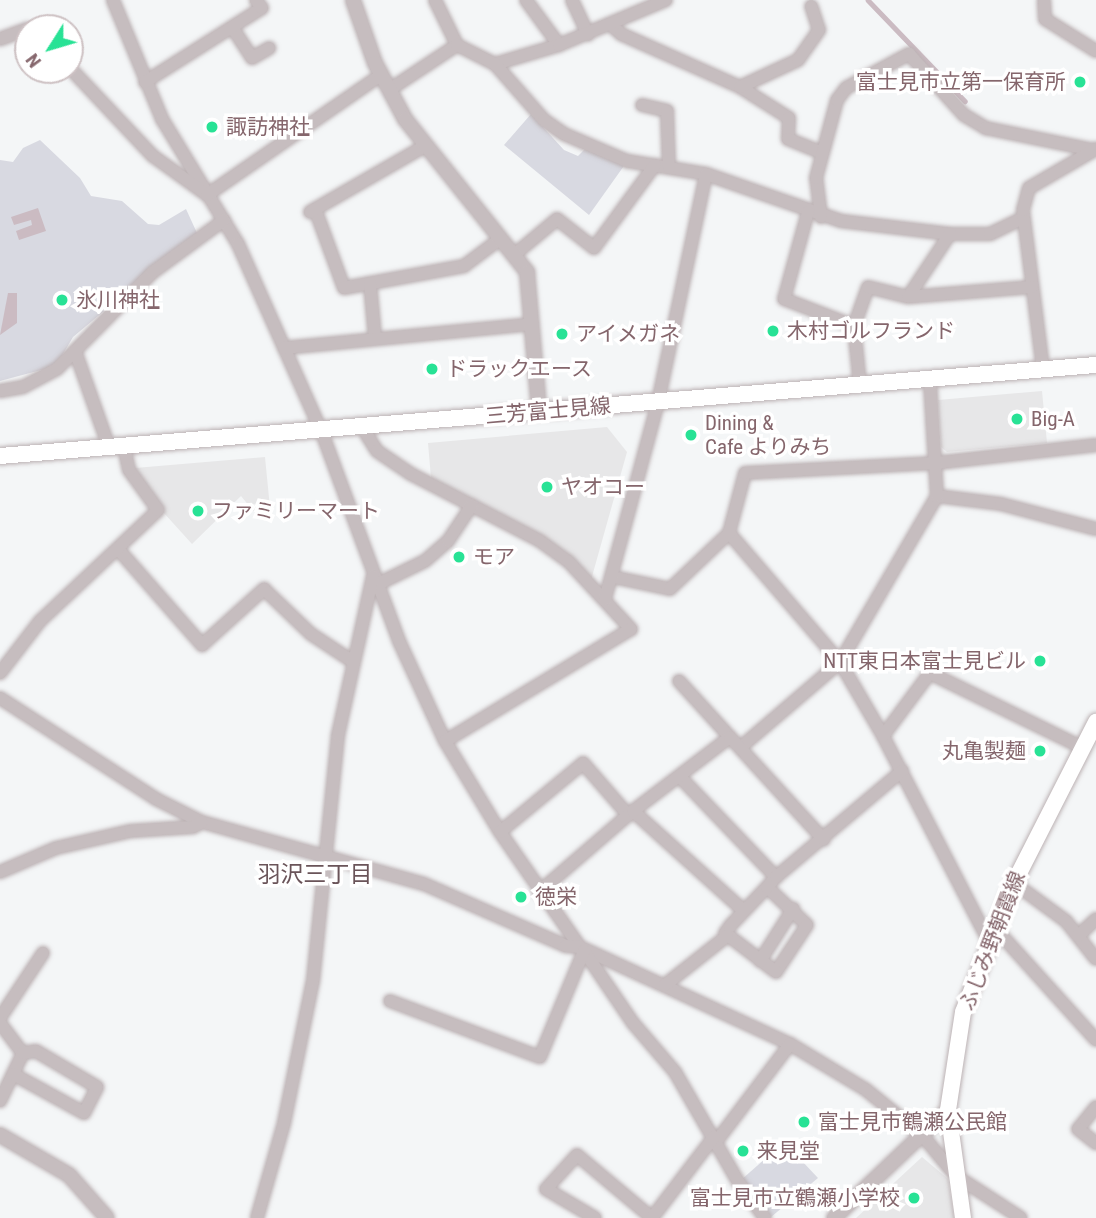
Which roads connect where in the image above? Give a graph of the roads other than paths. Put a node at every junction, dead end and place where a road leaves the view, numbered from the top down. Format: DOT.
graph roads {
  1 [pos="113,0"];
  2 [pos="256,0"];
  3 [pos="353,0"];
  4 [pos="435,0"];
  5 [pos="526,0"];
  6 [pos="572,0"];
  7 [pos="666,0"];
  8 [pos="1044,0"];
  9 [pos="811,6"];
  10 [pos="610,24"];
  11 [pos="232,27"];
  12 [pos="588,34"];
  13 [pos="457,45"];
  14 [pos="559,45"];
  15 [pos="269,48"];
  16 [pos="1096,51"];
  17 [pos="495,64"];
  18 [pos="381,75"];
  19 [pos="145,82"];
  20 [pos="84,83"];
  21 [pos="740,87"];
  22 [pos="389,90"];
  23 [pos="642,104"];
  24 [pos="425,146"];
  25 [pos="1095,150"];
  26 [pos="820,152"];
  27 [pos="655,165"];
  28 [pos="669,167"];
  29 [pos="706,174"];
  30 [pos="207,195"];
  31 [pos="815,214"];
  32 [pos="1023,218"];
  33 [pos="224,220"];
  34 [pos="950,234"];
  35 [pos="500,239"];
  36 [pos="514,255"];
  37 [pos="370,283"];
  38 [pos="1032,287"];
  39 [pos="908,297"];
  40 [pos="532,324"];
  41 [pos="854,326"];
  42 [pos="375,338"];
  43 [pos="284,348"];
  44 [pos="75,351"];
  45 [pos="1096,365"];
  46 [pos="1043,369"];
  47 [pos="930,381"];
  48 [pos="860,385"];
  49 [pos="0,391"];
  50 [pos="658,402"];
  51 [pos="539,410"];
  52 [pos="362,427"];
  53 [pos="321,430"];
  54 [pos="1096,445"];
  55 [pos="116,447"];
  56 [pos="0,456"];
  57 [pos="936,463"];
  58 [pos="937,496"];
  59 [pos="472,505"];
  60 [pos="1096,529"];
  61 [pos="729,533"];
  62 [pos="118,549"];
  63 [pos="613,577"];
  64 [pos="376,578"];
  65 [pos="605,599"];
  66 [pos="352,661"];
  67 [pos="840,662"];
  68 [pos="0,673"];
  69 [pos="679,681"];
  70 [pos="0,698"];
  71 [pos="1096,722"];
  72 [pos="883,736"];
  73 [pos="730,737"];
  74 [pos="445,741"];
  75 [pos="741,747"];
  76 [pos="1081,747"];
  77 [pos="902,771"];
  78 [pos="680,777"];
  79 [pos="631,813"];
  80 [pos="202,822"];
  81 [pos="500,832"];
  82 [pos="824,840"];
  83 [pos="327,856"];
  84 [pos="0,872"];
  85 [pos="772,882"];
  86 [pos="1013,883"];
  87 [pos="539,892"];
  88 [pos="793,909"];
  89 [pos="744,911"];
  90 [pos="1096,919"];
  91 [pos="991,933"];
  92 [pos="727,936"];
  93 [pos="1078,936"];
  94 [pos="582,949"];
  95 [pos="43,953"];
  96 [pos="1096,959"];
  97 [pos="760,961"];
  98 [pos="665,985"];
  99 [pos="390,1001"];
  100 [pos="0,1020"];
  101 [pos="1096,1040"];
  102 [pos="790,1044"];
  103 [pos="23,1053"];
  104 [pos="13,1074"];
  105 [pos="0,1101"];
  106 [pos="1096,1107"];
  107 [pos="947,1110"];
  108 [pos="0,1135"];
  109 [pos="923,1136"];
  110 [pos="715,1139"];
  111 [pos="1096,1143"];
  112 [pos="956,1176"];
  113 [pos="107,1218"];
  114 [pos="257,1218"];
  115 [pos="595,1218"];
  116 [pos="652,1218"];
  117 [pos="765,1218"];
  118 [pos="834,1218"];
  119 [pos="963,1218"];
  120 [pos="1020,1218"];
  1 -- 19 [label="street"];
  2 -- 11 [label="street"];
  3 -- 18 [label="street"];
  4 -- 13 [label="street"];
  5 -- 14 [label="street"];
  6 -- 12 [label="street"];
  7 -- 10 [label="street"];
  8 -- 16 [label="street"];
  9 -- 21 [label="street"];
  10 -- 12 [label="street"];
  10 -- 21 [label="street"];
  11 -- 15 [label="street"];
  11 -- 19 [label="street"];
  12 -- 14 [label="street"];
  13 -- 17 [label="street"];
  13 -- 22 [label="street"];
  14 -- 17 [label="street"];
  17 -- 27 [label="street"];
  18 -- 22 [label="street"];
  18 -- 30 [label="street"];
  19 -- 30 [label="street"];
  20 -- 30 [label="street"];
  21 -- 26 [label="street"];
  22 -- 24 [label="street"];
  23 -- 28 [label="street"];
  24 -- 35 [label="street"];
  24 -- 37 [label="street"];
  25 -- 26 [label="street"];
  25 -- 32 [label="street"];
  26 -- 31 [label="street"];
  27 -- 28 [label="street"];
  27 -- 36 [label="street"];
  28 -- 29 [label="street"];
  29 -- 31 [label="street"];
  29 -- 50 [label="street"];
  30 -- 33 [label="street"];
  31 -- 34 [label="street"];
  31 -- 41 [label="street"];
  32 -- 34 [label="street"];
  32 -- 38 [label="street"];
  33 -- 43 [label="street"];
  33 -- 44 [label="street"];
  34 -- 39 [label="street"];
  35 -- 36 [label="street"];
  35 -- 37 [label="street"];
  36 -- 40 [label="street"];
  37 -- 42 [label="street"];
  38 -- 39 [label="street"];
  38 -- 46 [label="street"];
  39 -- 41 [label="street"];
  40 -- 42 [label="street"];
  40 -- 51 [label="street"];
  41 -- 48 [label="street"];
  42 -- 43 [label="street"];
  43 -- 53 [label="street"];
  44 -- 49 [label="street"];
  44 -- 55 [label="street"];
  45 -- 46 [label="main road, 三芳富士見線"];
  46 -- 47 [label="main road, 三芳富士見線"];
  47 -- 48 [label="main road, 三芳富士見線"];
  47 -- 57 [label="street"];
  48 -- 50 [label="main road, 三芳富士見線"];
  50 -- 51 [label="main road, 三芳富士見線"];
  50 -- 63 [label="street"];
  51 -- 52 [label="main road, 三芳富士見線"];
  52 -- 53 [label="main road, 三芳富士見線"];
  52 -- 59 [label="street"];
  53 -- 55 [label="main road, 三芳富士見線"];
  53 -- 64 [label="street"];
  54 -- 57 [label="street"];
  55 -- 56 [label="main road, 三芳富士見線"];
  55 -- 62 [label="street"];
  57 -- 58 [label="street"];
  57 -- 61 [label="street"];
  58 -- 60 [label="street"];
  58 -- 67 [label="street"];
  59 -- 64 [label="street"];
  59 -- 65 [label="street"];
  61 -- 63 [label="street"];
  61 -- 67 [label="street"];
  62 -- 66 [label="street"];
  62 -- 68 [label="street"];
  63 -- 65 [label="street"];
  64 -- 66 [label="street"];
  64 -- 74 [label="street"];
  65 -- 74 [label="street"];
  66 -- 83 [label="street"];
  67 -- 72 [label="street"];
  67 -- 75 [label="street"];
  69 -- 73 [label="street"];
  70 -- 80 [label="street"];
  71 -- 76 [label="main road, ふじみ野朝霞線"];
  72 -- 76 [label="street"];
  72 -- 77 [label="street"];
  73 -- 75 [label="street"];
  73 -- 78 [label="street"];
  74 -- 81 [label="street"];
  75 -- 82 [label="street"];
  76 -- 86 [label="main road, ふじみ野朝霞線"];
  77 -- 82 [label="street"];
  77 -- 91 [label="street"];
  78 -- 79 [label="street"];
  78 -- 85 [label="street"];
  79 -- 81 [label="street"];
  79 -- 87 [label="street"];
  79 -- 89 [label="street"];
  80 -- 83 [label="street"];
  80 -- 84 [label="street"];
  81 -- 87 [label="street"];
  82 -- 85 [label="street"];
  83 -- 94 [label="street"];
  83 -- 114 [label="street"];
  85 -- 88 [label="street"];
  85 -- 89 [label="street"];
  86 -- 91 [label="main road, ふじみ野朝霞線"];
  86 -- 93 [label="street"];
  87 -- 94 [label="street"];
  88 -- 97 [label="street"];
  88 -- 97 [label="street"];
  89 -- 92 [label="street"];
  90 -- 93 [label="street"];
  91 -- 101 [label="street"];
  91 -- 107 [label="main road, ふじみ野朝霞線"];
  92 -- 97 [label="street"];
  92 -- 98 [label="street"];
  93 -- 96 [label="street"];
  94 -- 98 [label="street"];
  94 -- 99 [label="street"];
  94 -- 110 [label="street"];
  95 -- 100 [label="street"];
  98 -- 102 [label="street"];
  100 -- 103 [label="street"];
  102 -- 109 [label="street"];
  102 -- 110 [label="street"];
  103 -- 104 [label="street"];
  103 -- 104 [label="street"];
  104 -- 105 [label="street"];
  106 -- 111 [label="street"];
  107 -- 109 [label="street"];
  107 -- 112 [label="main road, ふじみ野朝霞線"];
  108 -- 113 [label="street"];
  109 -- 112 [label="street"];
  109 -- 118 [label="street"];
  110 -- 116 [label="street"];
  110 -- 117 [label="street"];
  112 -- 119 [label="main road, ふじみ野朝霞線"];
  112 -- 120 [label="street"];
  115 -- 116 [label="street"];
}
